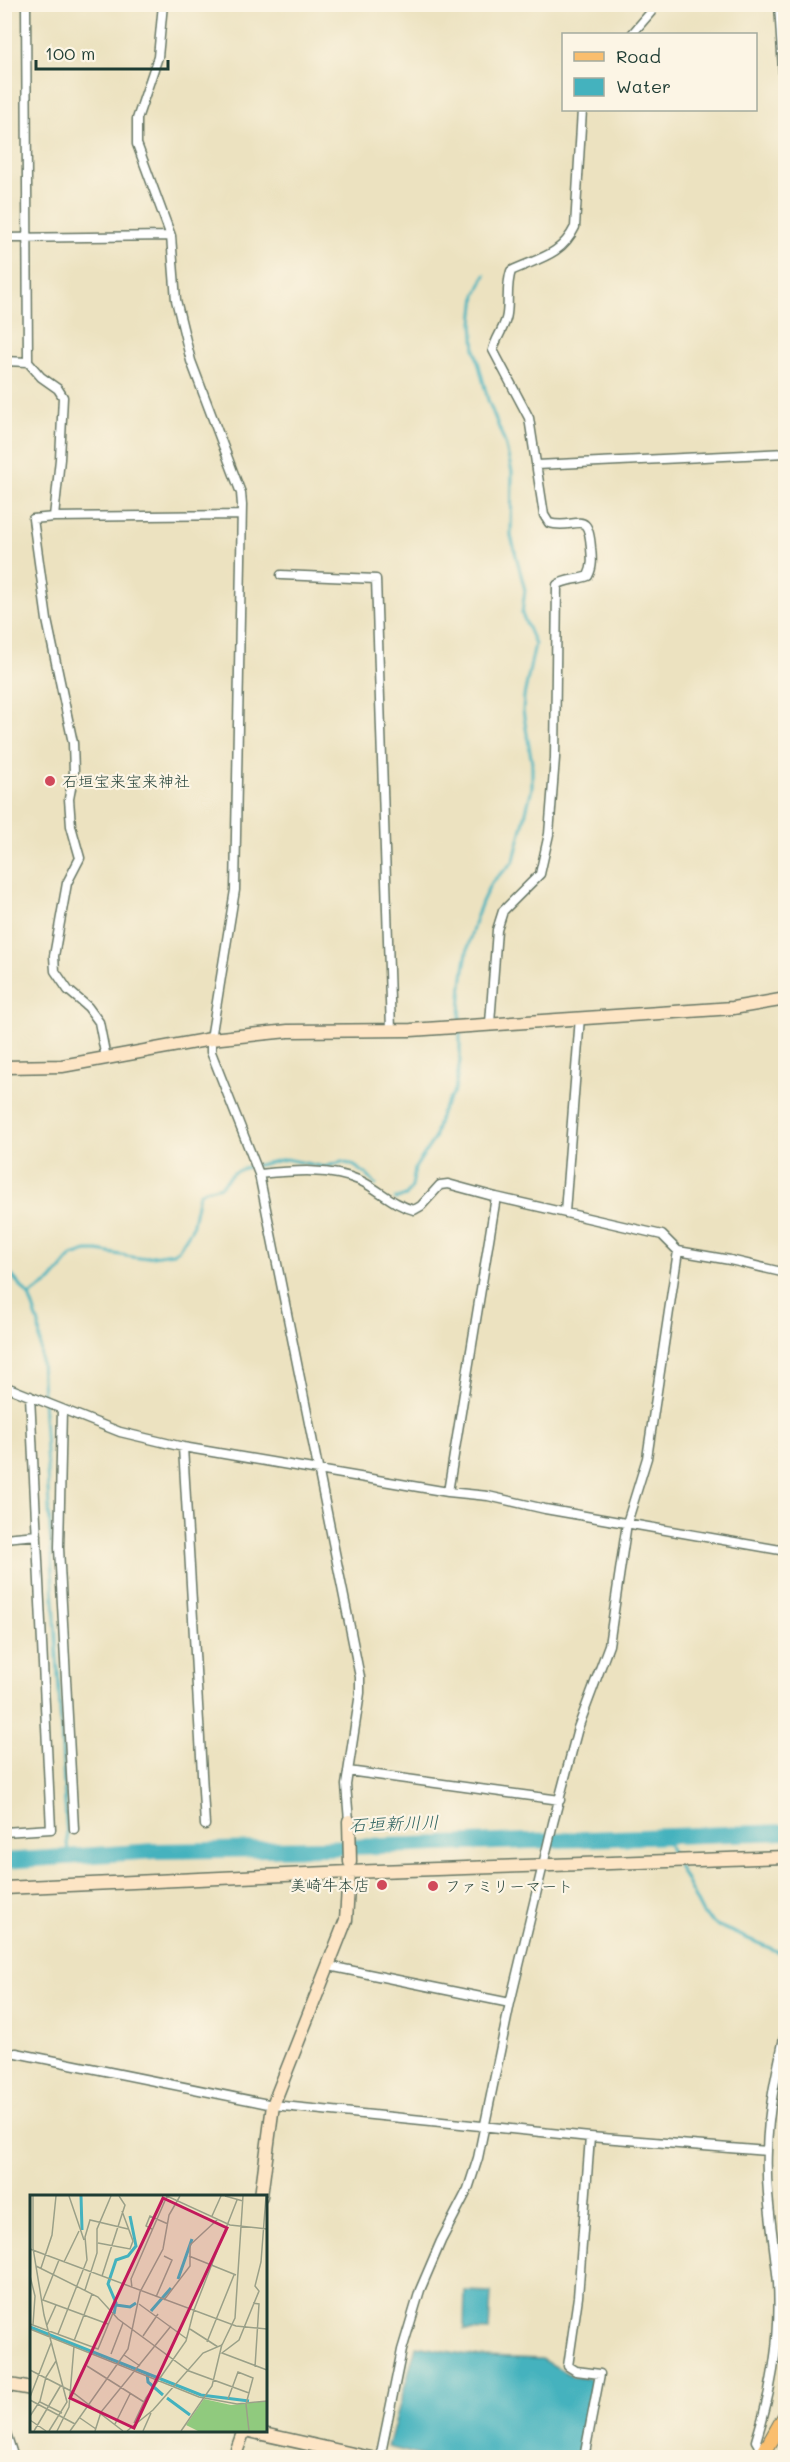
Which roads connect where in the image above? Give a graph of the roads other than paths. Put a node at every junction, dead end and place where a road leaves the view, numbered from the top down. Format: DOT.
graph roads {
  1 [pos="26,4"];
  2 [pos="163,4"];
  3 [pos="653,4"];
  4 [pos="779,4"];
  5 [pos="633,33"];
  6 [pos="582,111"];
  7 [pos="786,121"];
  8 [pos="171,236"];
  9 [pos="28,237"];
  10 [pos="4,238"];
  11 [pos="4,361"];
  12 [pos="28,362"];
  13 [pos="786,453"];
  14 [pos="537,465"];
  15 [pos="241,515"];
  16 [pos="54,517"];
  17 [pos="281,575"];
  18 [pos="786,999"];
  19 [pos="580,1017"];
  20 [pos="490,1023"];
  21 [pos="392,1030"];
  22 [pos="211,1038"];
  23 [pos="106,1058"];
  24 [pos="4,1067"];
  25 [pos="259,1174"];
  26 [pos="496,1197"];
  27 [pos="565,1212"];
  28 [pos="678,1251"];
  29 [pos="786,1273"];
  30 [pos="4,1386"];
  31 [pos="30,1396"];
  32 [pos="62,1409"];
  33 [pos="183,1447"];
  34 [pos="319,1469"];
  35 [pos="448,1492"];
  36 [pos="627,1523"];
  37 [pos="36,1534"];
  38 [pos="4,1538"];
  39 [pos="786,1551"];
  40 [pos="348,1771"];
  41 [pos="560,1800"];
  42 [pos="348,1821"];
  43 [pos="206,1825"];
  44 [pos="74,1829"];
  45 [pos="4,1832"];
  46 [pos="786,1857"];
  47 [pos="544,1860"];
  48 [pos="350,1867"];
  49 [pos="4,1888"];
  50 [pos="329,1966"];
  51 [pos="510,2003"];
  52 [pos="786,2030"];
  53 [pos="16,2053"];
  54 [pos="273,2105"];
  55 [pos="485,2126"];
  56 [pos="590,2137"];
  57 [pos="766,2151"];
  58 [pos="261,2195"];
  59 [pos="4,2384"];
  60 [pos="30,2389"];
  61 [pos="786,2414"];
  62 [pos="4,2427"];
  63 [pos="243,2432"];
  64 [pos="253,2432"];
  65 [pos="764,2453"];
  66 [pos="14,2457"];
  67 [pos="234,2457"];
  68 [pos="371,2457"];
  69 [pos="380,2457"];
  70 [pos="584,2457"];
  1 -- 9 [label="street"];
  2 -- 8 [label="street"];
  3 -- 5 [label="street"];
  4 -- 7 [label="street"];
  6 -- 14 [label="street"];
  8 -- 9 [label="street"];
  8 -- 15 [label="street"];
  9 -- 10 [label="street"];
  9 -- 12 [label="street"];
  11 -- 12 [label="street"];
  12 -- 16 [label="street"];
  13 -- 14 [label="street"];
  14 -- 20 [label="street"];
  15 -- 16 [label="street"];
  15 -- 22 [label="street"];
  16 -- 23 [label="street"];
  17 -- 21 [label="street"];
  18 -- 19 [label="street"];
  19 -- 20 [label="street"];
  19 -- 27 [label="street"];
  20 -- 21 [label="street"];
  21 -- 22 [label="street"];
  22 -- 23 [label="street"];
  22 -- 25 [label="street"];
  23 -- 24 [label="street"];
  25 -- 26 [label="street"];
  25 -- 34 [label="street"];
  26 -- 27 [label="street"];
  26 -- 35 [label="street"];
  27 -- 28 [label="street"];
  28 -- 29 [label="street"];
  28 -- 36 [label="street"];
  30 -- 31 [label="street"];
  31 -- 32 [label="street"];
  31 -- 37 [label="street"];
  32 -- 33 [label="street"];
  32 -- 44 [label="street"];
  33 -- 34 [label="street"];
  33 -- 43 [label="street"];
  34 -- 35 [label="street"];
  34 -- 40 [label="street"];
  35 -- 36 [label="street"];
  36 -- 39 [label="street"];
  36 -- 41 [label="street"];
  37 -- 38 [label="street"];
  37 -- 45 [label="street"];
  40 -- 41 [label="street"];
  40 -- 42 [label="street"];
  41 -- 47 [label="street"];
  42 -- 48 [label="street"];
  46 -- 47 [label="street"];
  47 -- 48 [label="street"];
  47 -- 51 [label="street"];
  48 -- 49 [label="street"];
  48 -- 50 [label="street"];
  50 -- 51 [label="street"];
  50 -- 54 [label="street"];
  51 -- 55 [label="street"];
  52 -- 57 [label="street"];
  53 -- 54 [label="street"];
  54 -- 55 [label="street"];
  54 -- 58 [label="street"];
  55 -- 56 [label="street"];
  55 -- 69 [label="street"];
  56 -- 57 [label="street"];
  56 -- 70 [label="street"];
  57 -- 65 [label="street"];
  59 -- 60 [label="street"];
  61 -- 65 [label="main road"];
  62 -- 66 [label="street"];
  63 -- 67 [label="street"];
  64 -- 68 [label="street"];
}
